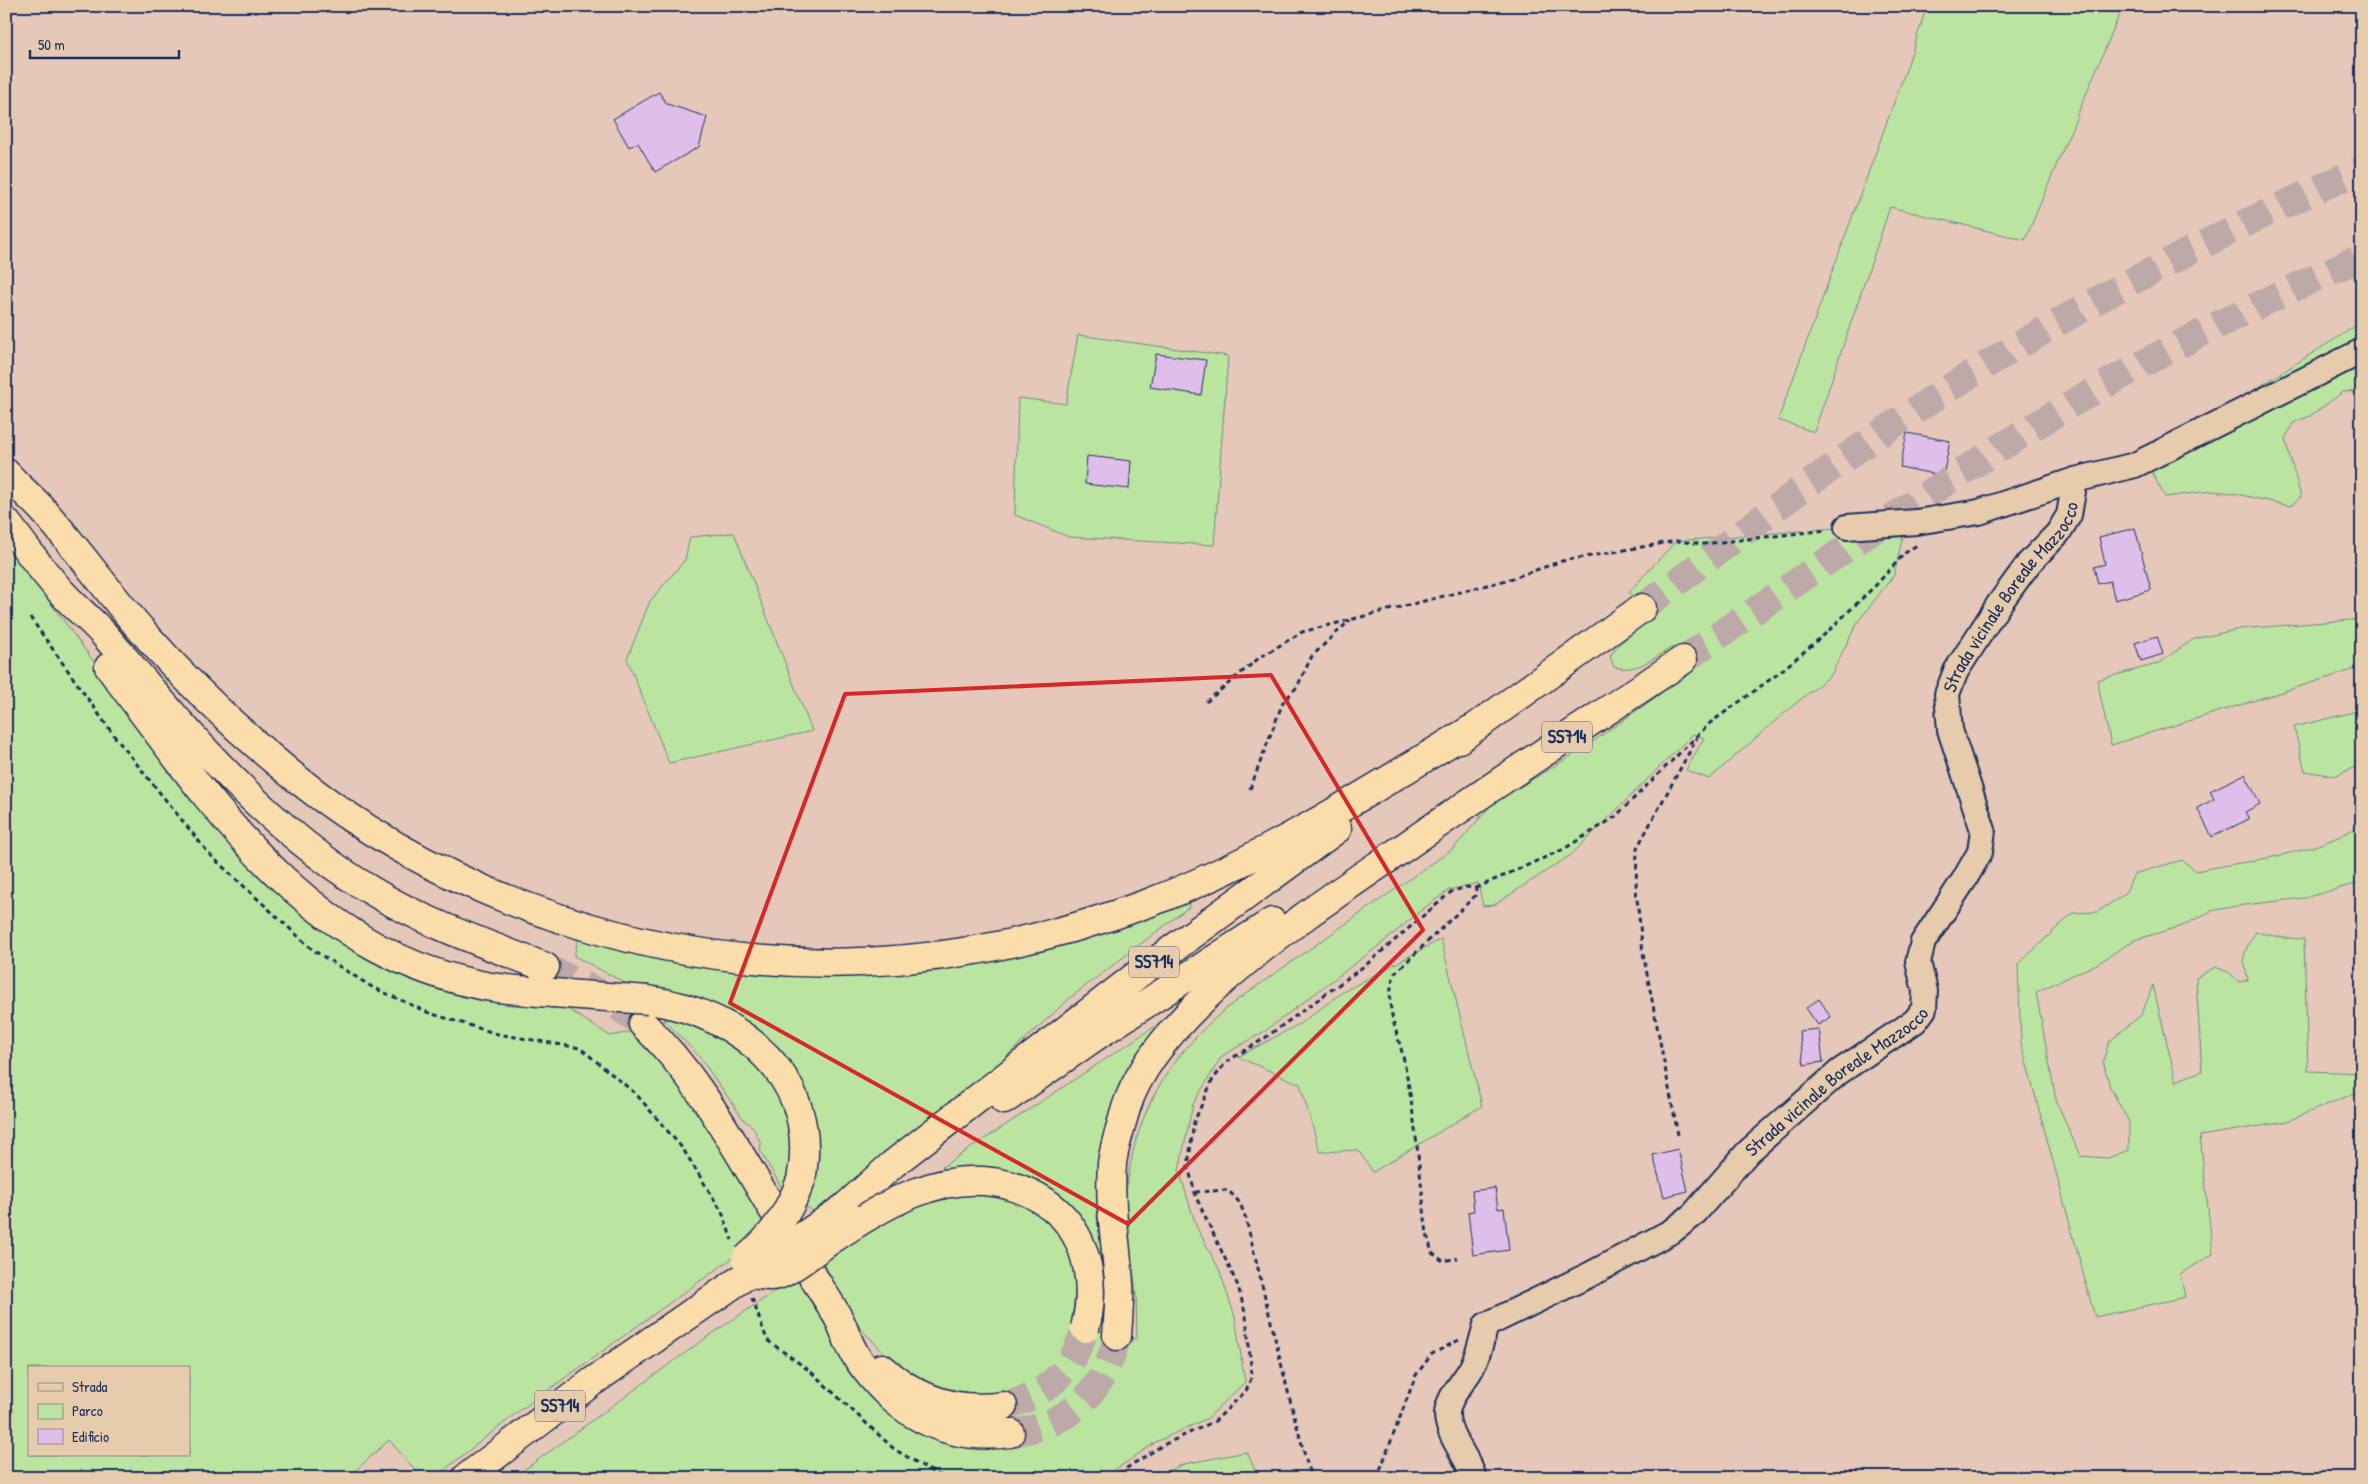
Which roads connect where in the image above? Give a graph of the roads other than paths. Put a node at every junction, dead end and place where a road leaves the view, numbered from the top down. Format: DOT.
graph roads {
  1 [pos="2362,351"];
  2 [pos="8,476"];
  3 [pos="2075,480"];
  4 [pos="6,522"];
  5 [pos="1847,528"];
  6 [pos="64,596"];
  7 [pos="1642,608"];
  8 [pos="1683,660"];
  9 [pos="1472,729"];
  10 [pos="1452,814"];
  11 [pos="294,835"];
  12 [pos="545,967"];
  13 [pos="645,1012"];
  14 [pos="844,1208"];
  15 [pos="775,1213"];
  16 [pos="806,1265"];
  17 [pos="749,1284"];
  18 [pos="839,1321"];
  19 [pos="1085,1328"];
  20 [pos="1117,1336"];
  21 [pos="654,1339"];
  22 [pos="1003,1406"];
  23 [pos="1010,1433"];
  24 [pos="466,1478"];
  25 [pos="1474,1478"];
  1 -- 3 [label="street, Strada vicinale Boreale Mazzocco"];
  2 -- 9 [label="highway"];
  2 -- 11 [label="highway"];
  3 -- 5 [label="street"];
  3 -- 25 [label="street, Strada vicinale Boreale Mazzocco"];
  4 -- 6 [label="highway"];
  6 -- 11 [label="highway"];
  6 -- 13 [label="highway, bridge"];
  7 -- 9 [label="highway, SS714"];
  8 -- 10 [label="highway, SS714"];
  9 -- 14 [label="highway, SS714"];
  10 -- 14 [label="highway, SS714"];
  10 -- 20 [label="highway"];
  11 -- 12 [label="highway"];
  13 -- 15 [label="highway"];
  13 -- 21 [label="highway, bridge"];
  14 -- 17 [label="highway, SS714, bridge"];
  16 -- 18 [label="highway"];
  17 -- 19 [label="highway, bridge"];
  17 -- 21 [label="highway, SS714, bridge"];
  18 -- 22 [label="highway"];
  18 -- 23 [label="highway"];
  21 -- 24 [label="highway, SS714"];
}
